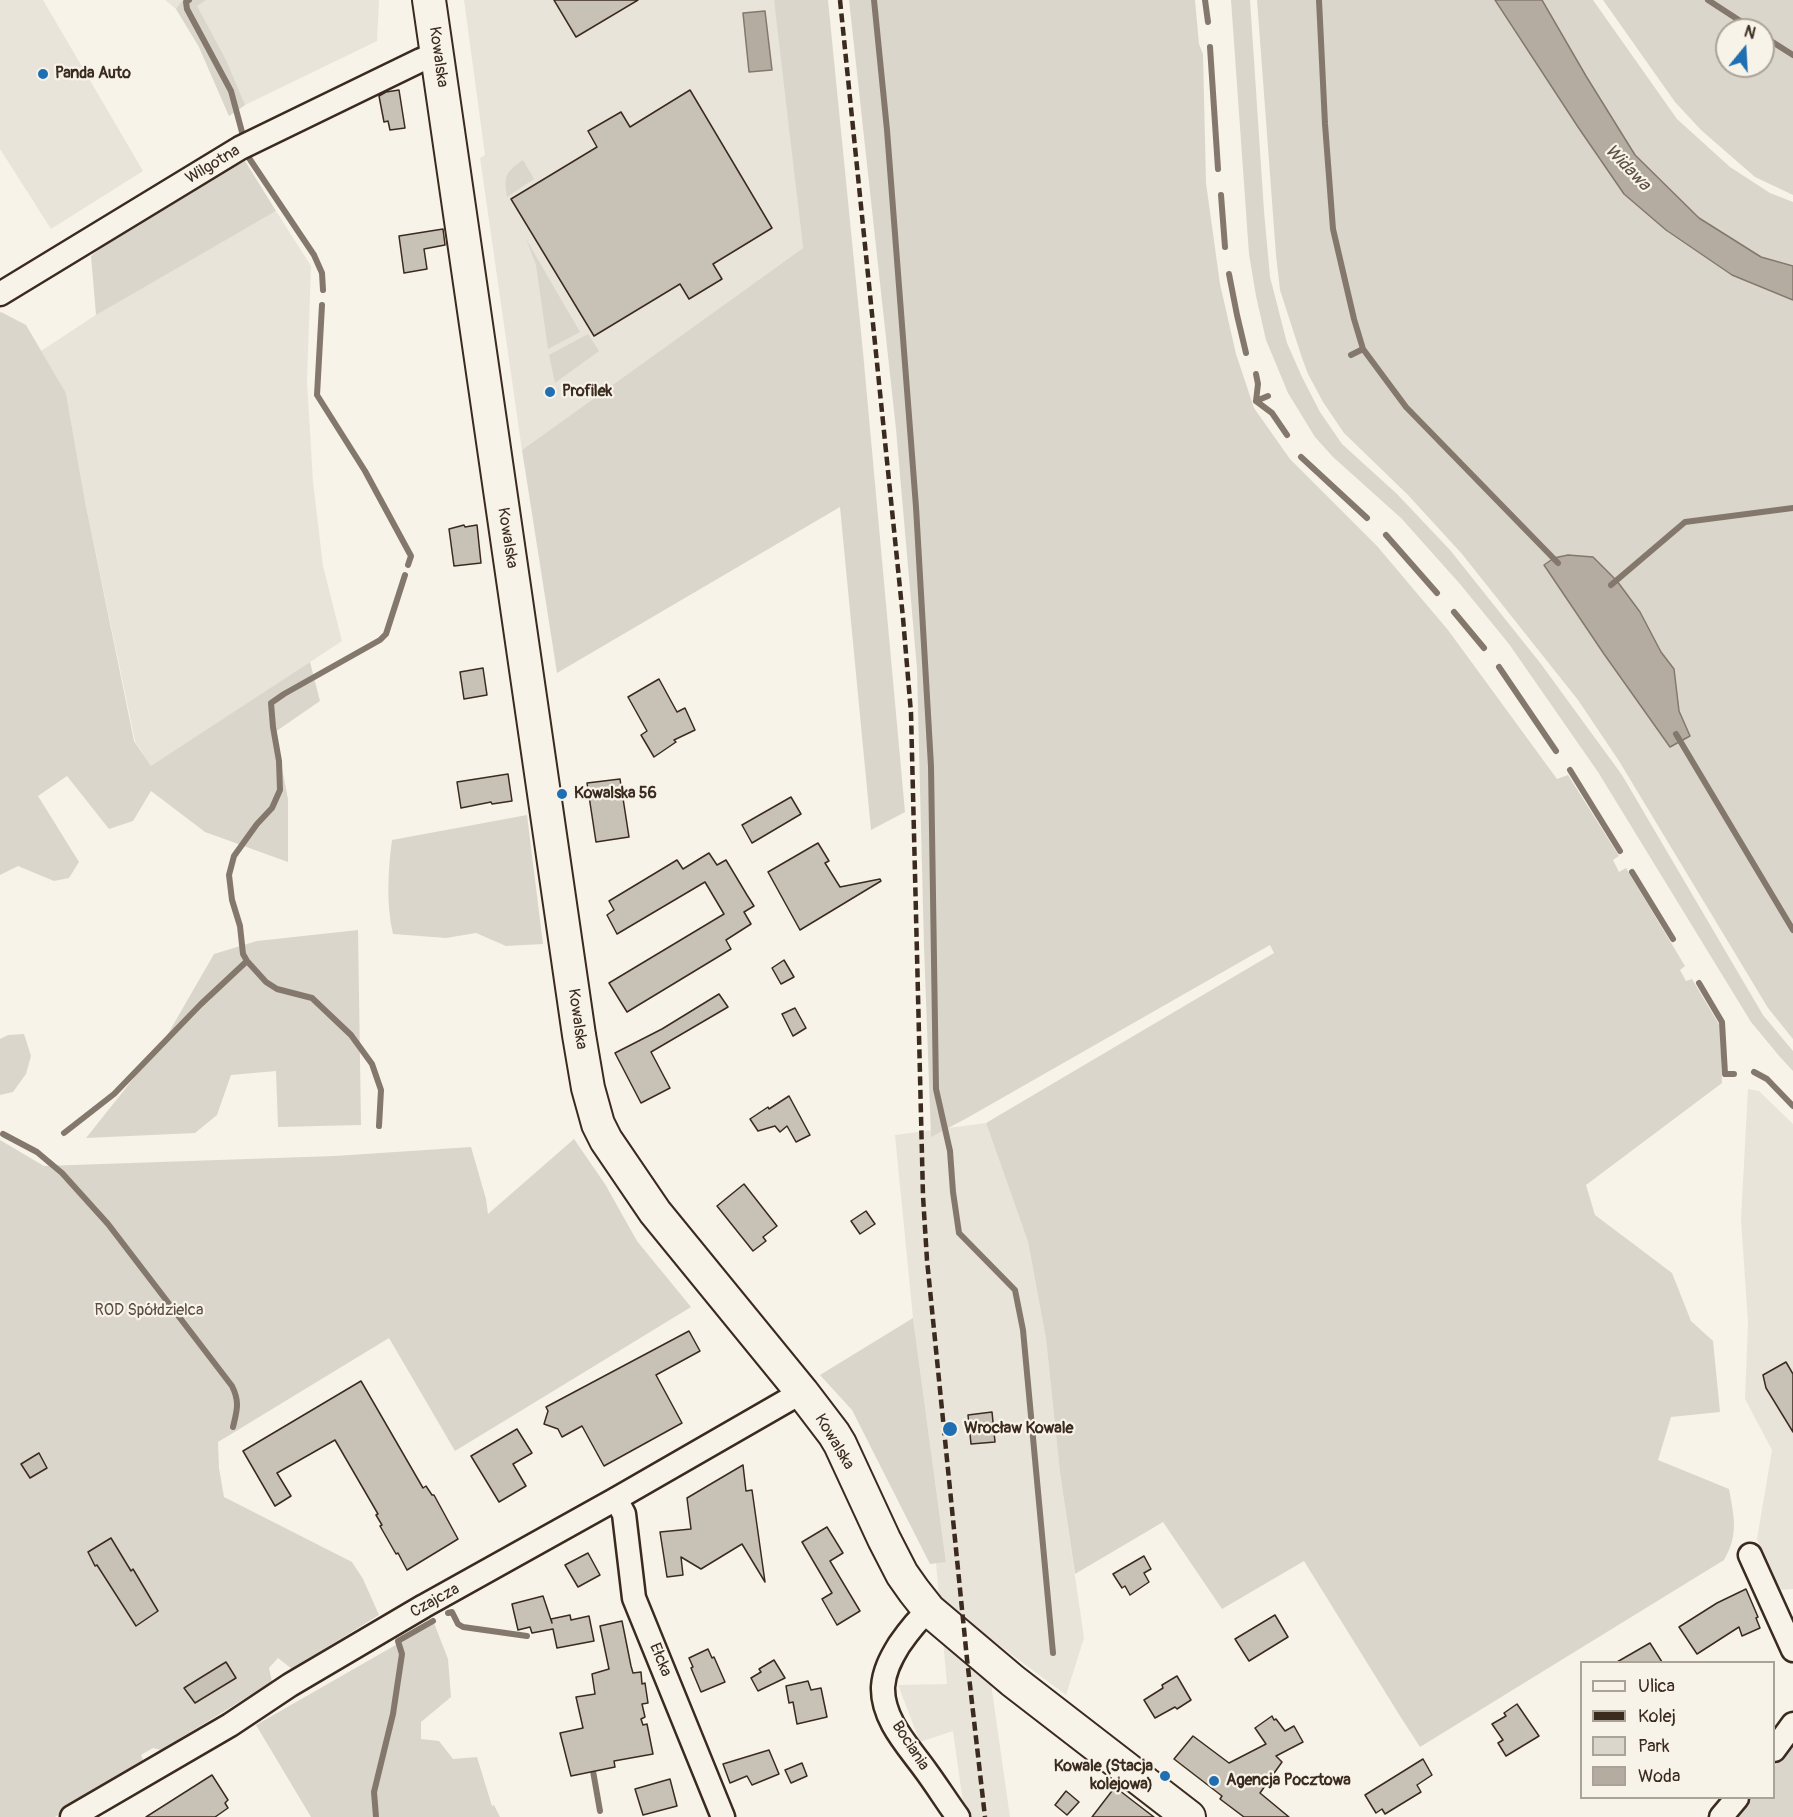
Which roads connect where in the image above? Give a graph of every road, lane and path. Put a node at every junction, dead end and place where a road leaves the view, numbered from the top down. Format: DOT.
graph roads {
  1 [pos="429,0"];
  2 [pos="437,57"];
  3 [pos="0,294"];
  4 [pos="802,1392"];
  5 [pos="616,1499"];
  6 [pos="1750,1555"];
  7 [pos="929,1610"];
  8 [pos="1793,1650"];
  9 [pos="1793,1724"];
  10 [pos="1775,1747"];
  11 [pos="1735,1799"];
  12 [pos="72,1817"];
  13 [pos="723,1817"];
  14 [pos="957,1817"];
  15 [pos="1188,1817"];
  16 [pos="1720,1817"];
  1 -- 2 [label="street, Kowalska"];
  2 -- 3 [label="street, Wilgotna"];
  2 -- 4 [label="street, Kowalska"];
  4 -- 5 [label="street, Czajcza"];
  4 -- 7 [label="street, Kowalska"];
  5 -- 12 [label="street, Czajcza"];
  5 -- 13 [label="street, Ełcka"];
  6 -- 8 [label="street"];
  7 -- 14 [label="street, Bociania"];
  7 -- 15 [label="street, Kowalska"];
  9 -- 10 [label="street"];
  11 -- 16 [label="street"];
}
